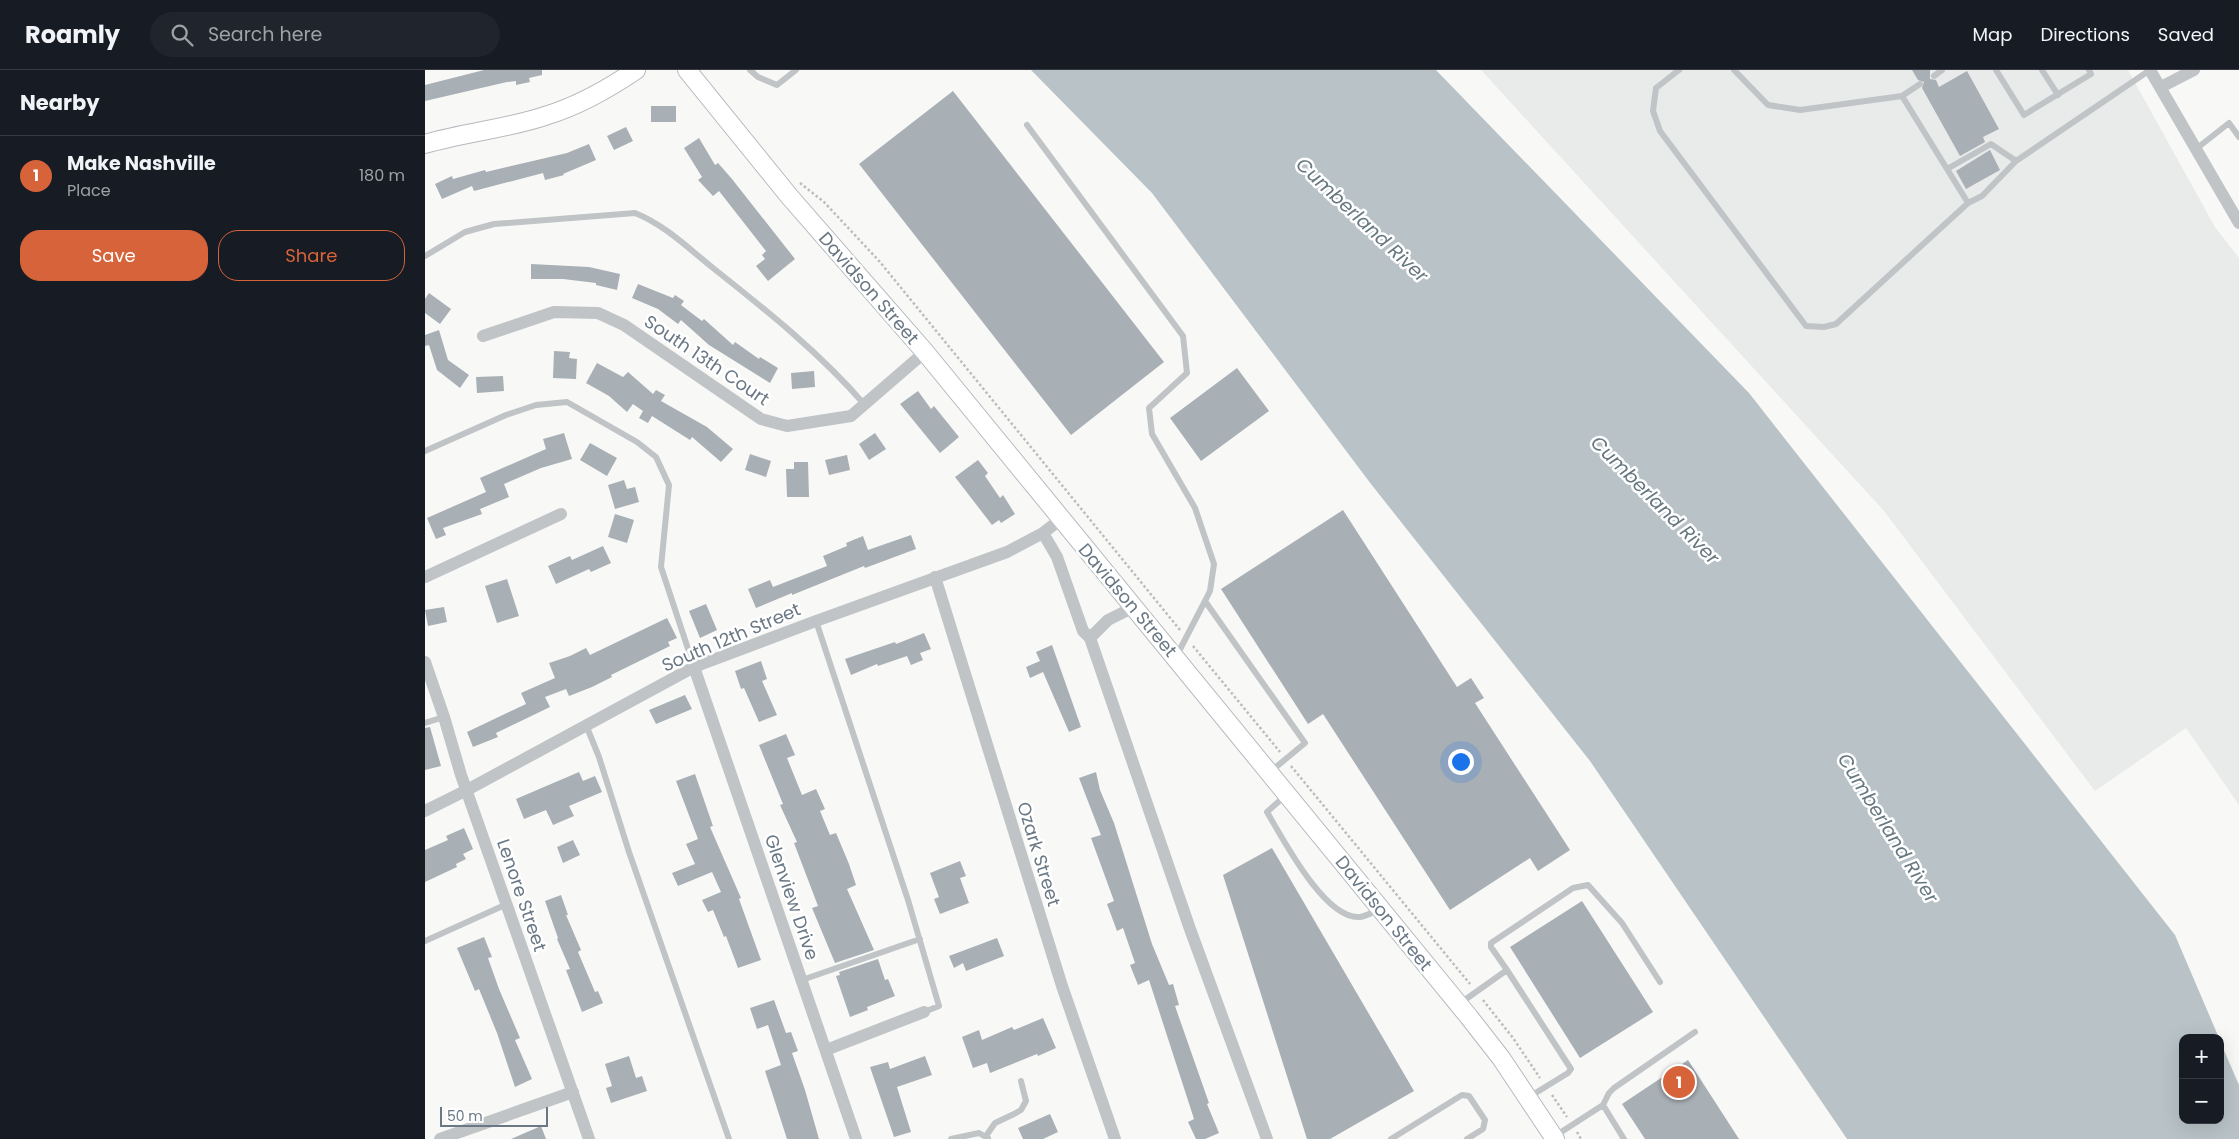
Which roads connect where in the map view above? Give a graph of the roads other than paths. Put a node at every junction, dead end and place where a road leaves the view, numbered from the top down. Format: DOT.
graph roads {
  1 [pos="636,70"];
  2 [pos="687,70"];
  3 [pos="750,70"];
  4 [pos="796,70"];
  5 [pos="1679,70"];
  6 [pos="1734,70"];
  7 [pos="1942,70"];
  8 [pos="1996,70"];
  9 [pos="2042,70"];
  10 [pos="2089,70"];
  11 [pos="2150,70"];
  12 [pos="2194,70"];
  13 [pos="1934,76"];
  14 [pos="1920,84"];
  15 [pos="2161,87"];
  16 [pos="2058,94"];
  17 [pos="1902,96"];
  18 [pos="1027,125"];
  19 [pos="2239,137"];
  20 [pos="425,144"];
  21 [pos="2195,149"];
  22 [pos="2016,161"];
  23 [pos="1947,169"];
  24 [pos="1968,204"];
  25 [pos="2239,223"];
  26 [pos="425,256"];
  27 [pos="483,336"];
  28 [pos="925,352"];
  29 [pos="864,404"];
  30 [pos="425,451"];
  31 [pos="561,514"];
  32 [pos="1061,519"];
  33 [pos="1043,533"];
  34 [pos="425,577"];
  35 [pos="935,578"];
  36 [pos="1205,601"];
  37 [pos="1134,607"];
  38 [pos="816,621"];
  39 [pos="1090,638"];
  40 [pos="1176,658"];
  41 [pos="425,662"];
  42 [pos="694,668"];
  43 [pos="444,718"];
  44 [pos="425,723"];
  45 [pos="586,725"];
  46 [pos="1269,773"];
  47 [pos="467,790"];
  48 [pos="1287,794"];
  49 [pos="425,811"];
  50 [pos="507,904"];
  51 [pos="1380,909"];
  52 [pos="920,939"];
  53 [pos="425,941"];
  54 [pos="1507,970"];
  55 [pos="802,980"];
  56 [pos="1660,982"];
  57 [pos="1458,1004"];
  58 [pos="924,1012"];
  59 [pos="1695,1032"];
  60 [pos="826,1050"];
  61 [pos="1021,1081"];
  62 [pos="573,1092"];
  63 [pos="1528,1098"];
  64 [pos="1603,1105"];
  65 [pos="459,1136"];
  66 [pos="988,1138"];
  67 [pos="1553,1138"];
  68 [pos="440,1139"];
  69 [pos="589,1139"];
  70 [pos="729,1139"];
  71 [pos="856,1139"];
  72 [pos="951,1139"];
  73 [pos="1115,1139"];
  74 [pos="1267,1139"];
  75 [pos="1391,1139"];
  76 [pos="1467,1139"];
  77 [pos="1624,1139"];
  1 -- 20 [label="street"];
  2 -- 28 [label="street, Davidson Street"];
  3 -- 4 [label="lane"];
  5 -- 24 [label="lane"];
  6 -- 17 [label="lane"];
  7 -- 13 [label="lane"];
  8 -- 16 [label="lane"];
  9 -- 16 [label="lane"];
  10 -- 16 [label="lane"];
  11 -- 15 [label="street"];
  11 -- 22 [label="lane"];
  12 -- 15 [label="street"];
  14 -- 17 [label="lane"];
  15 -- 21 [label="street"];
  17 -- 23 [label="lane"];
  18 -- 36 [label="lane"];
  19 -- 21 [label="lane"];
  21 -- 25 [label="street"];
  22 -- 23 [label="lane"];
  22 -- 24 [label="lane"];
  23 -- 24 [label="lane"];
  26 -- 29 [label="lane"];
  27 -- 29 [label="street, South 13th Court"];
  28 -- 29 [label="street, South 13th Court"];
  28 -- 32 [label="street, Davidson Street"];
  30 -- 42 [label="lane"];
  31 -- 34 [label="street"];
  32 -- 33 [label="street, South 12th Street"];
  32 -- 37 [label="street, Davidson Street"];
  33 -- 35 [label="street, South 12th Street"];
  33 -- 39 [label="street, Davidson Street"];
  35 -- 38 [label="street, South 12th Street"];
  35 -- 73 [label="street, Ozark Street"];
  36 -- 40 [label="lane"];
  36 -- 46 [label="lane"];
  37 -- 39 [label="street"];
  37 -- 40 [label="street, Davidson Street"];
  38 -- 42 [label="street, South 12th Street"];
  38 -- 52 [label="lane"];
  39 -- 74 [label="street, Davidson Street"];
  40 -- 46 [label="street, Davidson Street"];
  41 -- 43 [label="street, Lenore Street"];
  42 -- 45 [label="street, South 12th Street"];
  42 -- 55 [label="street, Glenview Drive"];
  43 -- 44 [label="lane"];
  43 -- 47 [label="street, Lenore Street"];
  45 -- 47 [label="street, South 12th Street"];
  45 -- 70 [label="lane"];
  46 -- 48 [label="street, Davidson Street"];
  47 -- 49 [label="street, South 12th Street"];
  47 -- 50 [label="street, Lenore Street"];
  48 -- 51 [label="street, Davidson Street"];
  48 -- 51 [label="lane"];
  50 -- 53 [label="lane"];
  50 -- 62 [label="street, Lenore Street"];
  51 -- 57 [label="street, Davidson Street"];
  52 -- 55 [label="lane"];
  52 -- 58 [label="lane"];
  54 -- 56 [label="lane"];
  54 -- 57 [label="lane"];
  54 -- 63 [label="lane"];
  55 -- 60 [label="street, Glenview Drive"];
  57 -- 63 [label="street, Davidson Street"];
  58 -- 60 [label="street"];
  59 -- 64 [label="lane"];
  60 -- 71 [label="street, Glenview Drive"];
  61 -- 66 [label="lane"];
  62 -- 65 [label="street"];
  62 -- 69 [label="street, Lenore Street"];
  63 -- 67 [label="street, Davidson Street"];
  64 -- 67 [label="lane"];
  64 -- 77 [label="lane"];
  65 -- 68 [label="street"];
  66 -- 72 [label="lane"];
  75 -- 76 [label="lane"];
}
